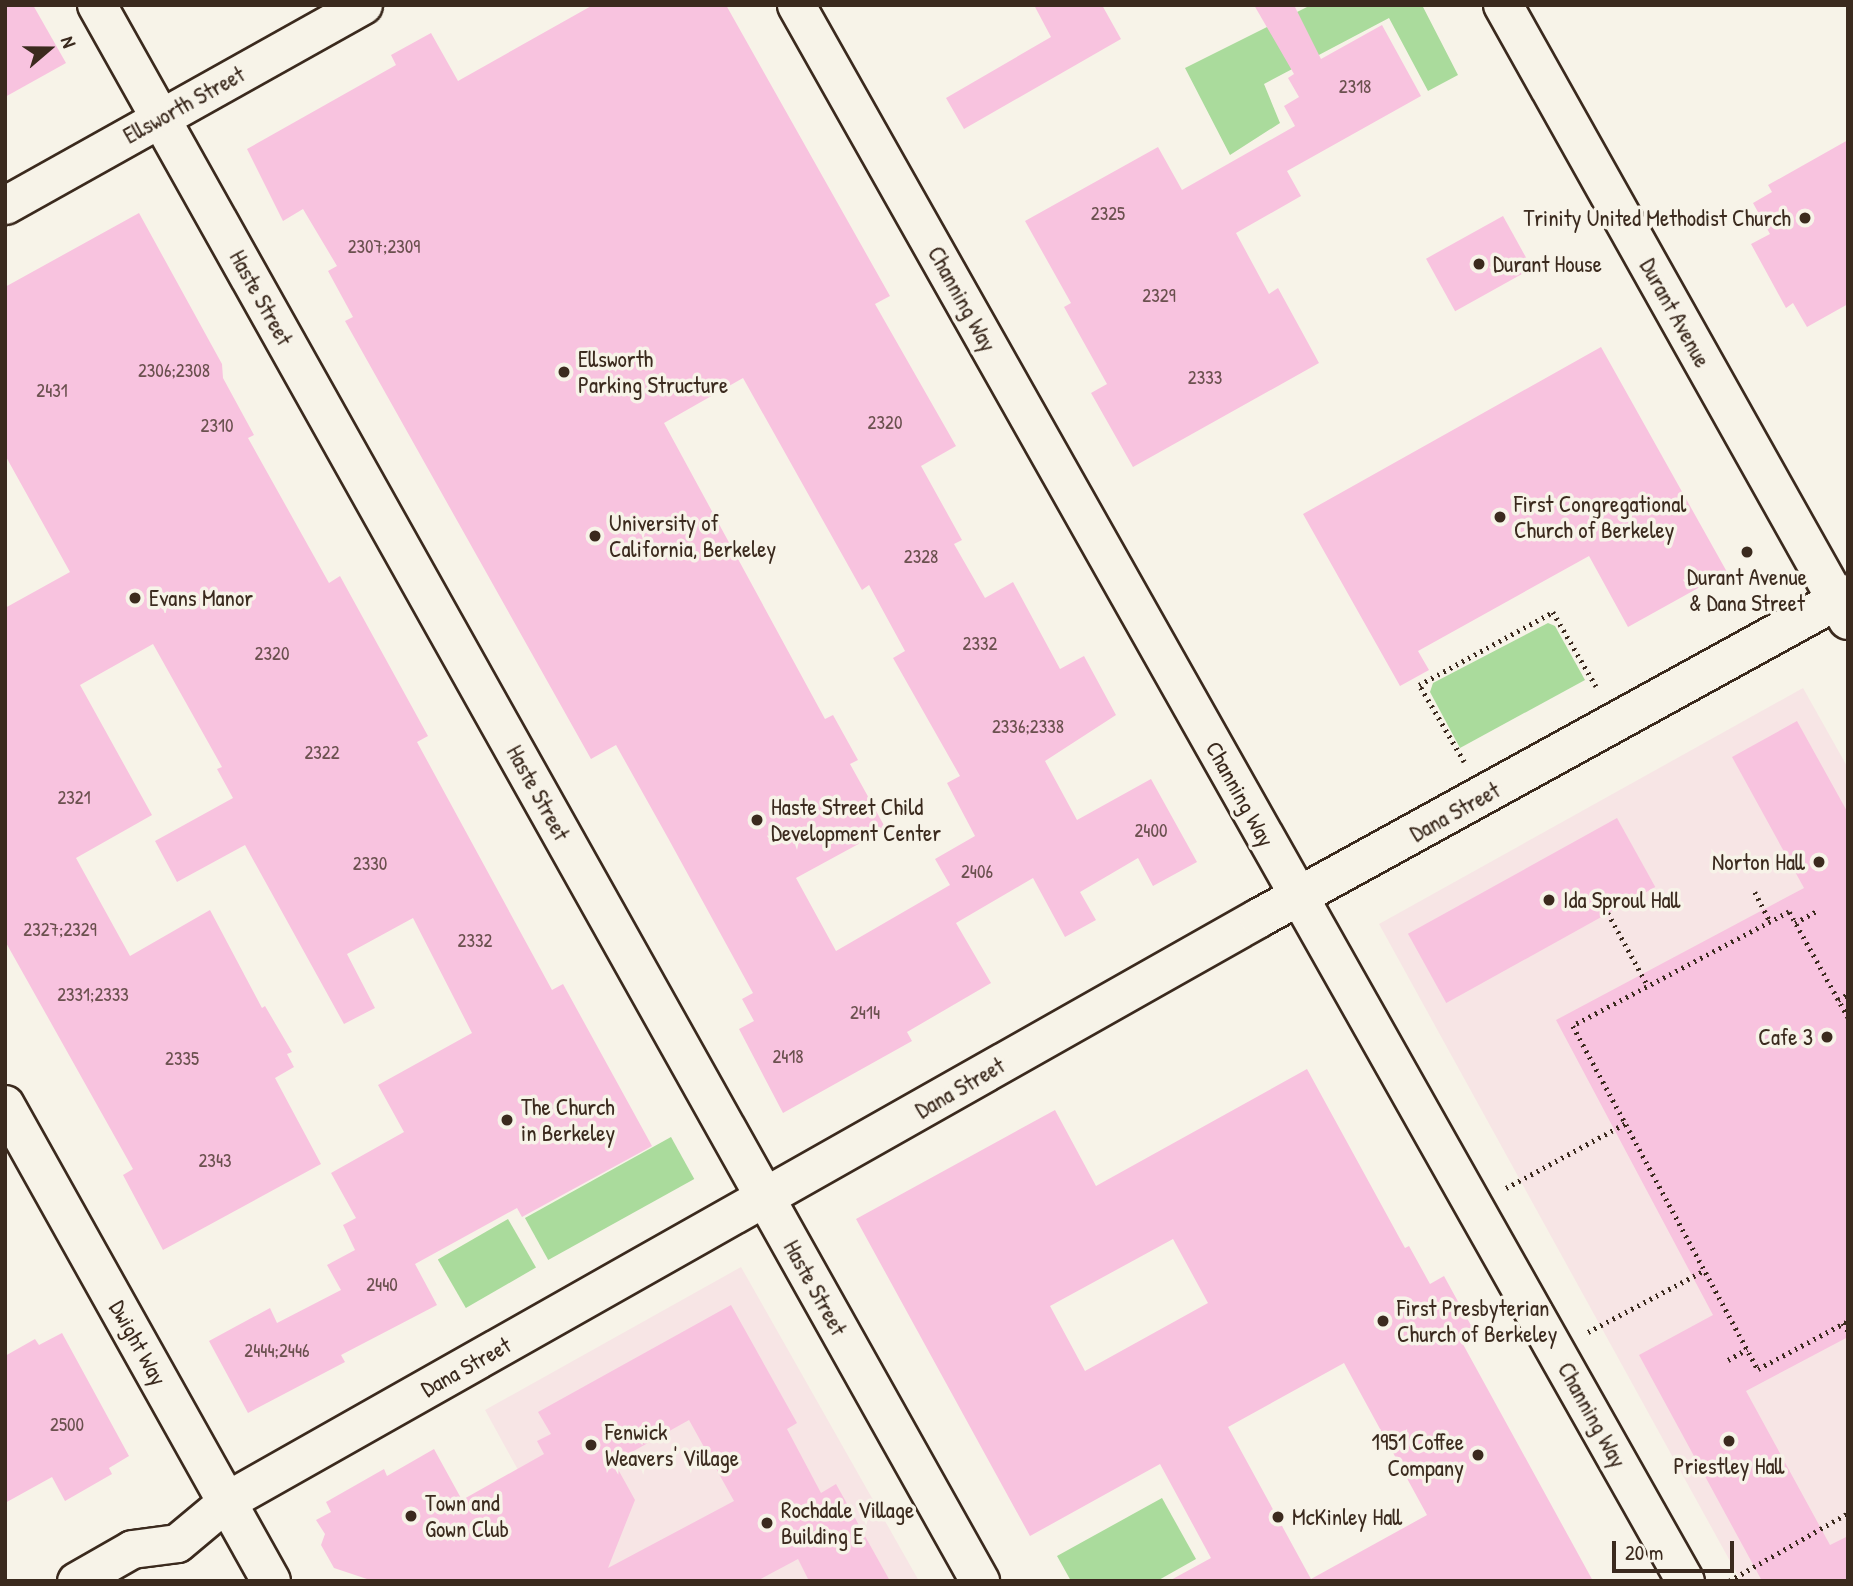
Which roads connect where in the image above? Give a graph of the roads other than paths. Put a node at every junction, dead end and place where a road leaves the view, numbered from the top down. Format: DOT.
graph roads {
  1 [pos="97,5"];
  2 [pos="363,5"];
  3 [pos="796,5"];
  4 [pos="1503,5"];
  5 [pos="160,118"];
  6 [pos="5,205"];
  7 [pos="1844,605"];
  8 [pos="1300,895"];
  9 [pos="5,1105"];
  10 [pos="766,1198"];
  11 [pos="226,1502"];
  12 [pos="76,1581"];
  13 [pos="271,1581"];
  14 [pos="980,1581"];
  15 [pos="1685,1581"];
  1 -- 5 [label="main road, Haste Street"];
  2 -- 5 [label="street, Ellsworth Street"];
  3 -- 8 [label="street, Channing Way"];
  4 -- 7 [label="main road, Durant Avenue"];
  5 -- 6 [label="street, Ellsworth Street"];
  5 -- 10 [label="main road, Haste Street"];
  7 -- 8 [label="main road, Dana Street"];
  8 -- 10 [label="main road, Dana Street"];
  8 -- 15 [label="street, Channing Way"];
  9 -- 11 [label="main road, Dwight Way"];
  10 -- 11 [label="main road, Dana Street"];
  10 -- 14 [label="main road, Haste Street"];
  11 -- 12 [label="street, Dana Street"];
  11 -- 13 [label="main road, Dwight Way"];
}
